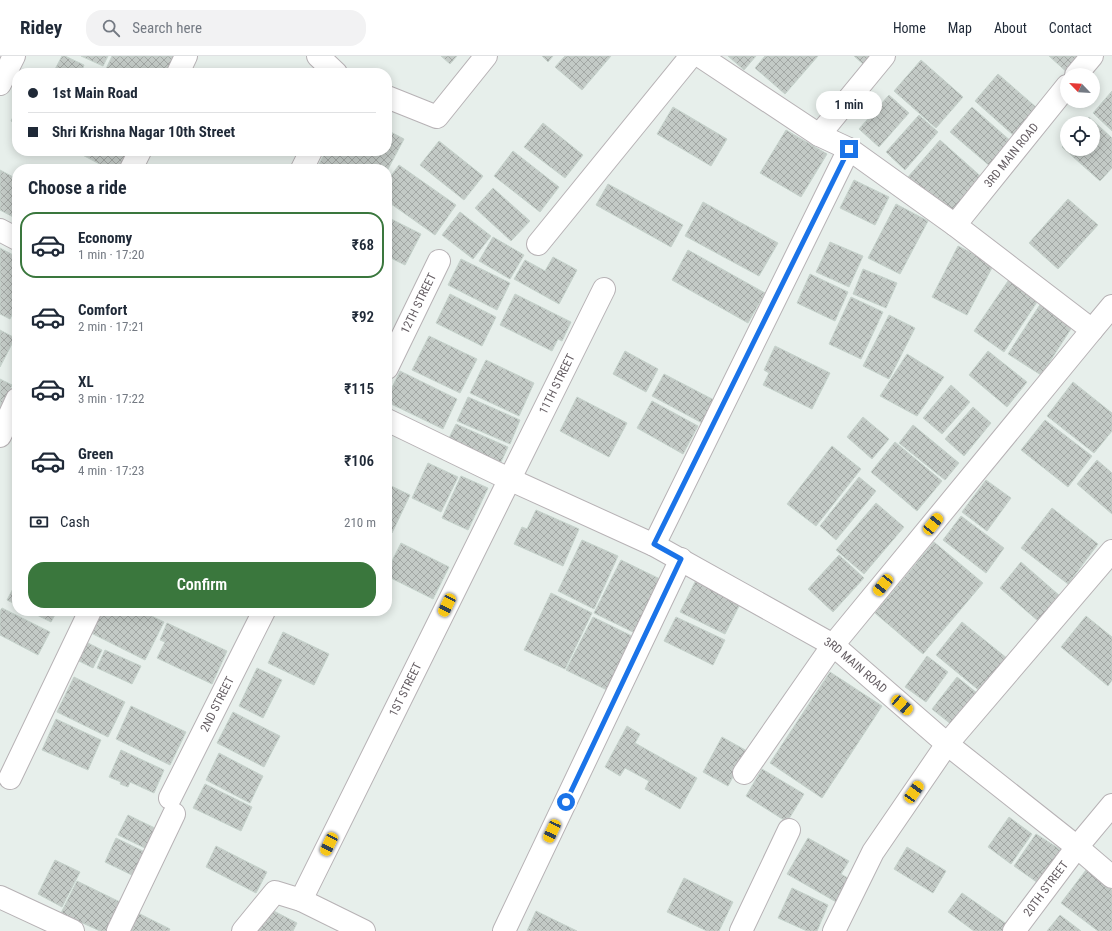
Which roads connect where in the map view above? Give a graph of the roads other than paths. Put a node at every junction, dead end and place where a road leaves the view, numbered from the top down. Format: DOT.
graph roads {
  1 [pos="14,56"];
  2 [pos="186,56"];
  3 [pos="318,56"];
  4 [pos="486,56"];
  5 [pos="691,56"];
  6 [pos="700,56"];
  7 [pos="884,56"];
  8 [pos="1092,56"];
  9 [pos="180,68"];
  10 [pos="331,68"];
  11 [pos="1082,68"];
  12 [pos="0,84"];
  13 [pos="1060,95"];
  14 [pos="392,99"];
  15 [pos="819,135"];
  16 [pos="849,149"];
  17 [pos="955,225"];
  18 [pos="0,230"];
  19 [pos="12,236"];
  20 [pos="538,244"];
  21 [pos="439,261"];
  22 [pos="604,289"];
  23 [pos="1112,306"];
  24 [pos="1092,330"];
  25 [pos="392,358"];
  26 [pos="12,410"];
  27 [pos="392,422"];
  28 [pos="0,436"];
  29 [pos="509,479"];
  30 [pos="654,544"];
  31 [pos="1112,551"];
  32 [pos="681,559"];
  33 [pos="88,616"];
  34 [pos="262,616"];
  35 [pos="833,645"];
  36 [pos="947,744"];
  37 [pos="744,773"];
  38 [pos="10,778"];
  39 [pos="1112,805"];
  40 [pos="789,830"];
  41 [pos="1077,847"];
  42 [pos="1112,877"];
  43 [pos="0,897"];
  44 [pos="301,900"];
  45 [pos="73,931"];
  46 [pos="118,931"];
  47 [pos="243,931"];
  48 [pos="364,931"];
  49 [pos="504,931"];
  50 [pos="741,931"];
  51 [pos="834,931"];
  52 [pos="1014,931"];
  1 -- 12 [label="street"];
  2 -- 9 [label="street"];
  3 -- 10 [label="street"];
  4 -- 14 [label="street"];
  5 -- 20 [label="street"];
  6 -- 15 [label="street"];
  7 -- 15 [label="street"];
  8 -- 11 [label="street"];
  13 -- 17 [label="street, 3RD MAIN ROAD"];
  15 -- 16 [label="street"];
  16 -- 17 [label="street"];
  16 -- 30 [label="street"];
  17 -- 24 [label="street"];
  18 -- 19 [label="street"];
  21 -- 25 [label="street, 12TH STREET"];
  22 -- 29 [label="street, 11TH STREET"];
  23 -- 24 [label="street"];
  24 -- 35 [label="street"];
  26 -- 28 [label="street"];
  27 -- 29 [label="street, 3RD MAIN ROAD"];
  29 -- 30 [label="street, 3RD MAIN ROAD"];
  29 -- 44 [label="street, 1ST STREET"];
  30 -- 32 [label="street, 3RD MAIN ROAD"];
  31 -- 36 [label="street"];
  32 -- 35 [label="street, 3RD MAIN ROAD"];
  32 -- 49 [label="street"];
  33 -- 38 [label="street"];
  34 -- 46 [label="street, 2ND STREET"];
  35 -- 36 [label="street, 3RD MAIN ROAD"];
  35 -- 37 [label="street"];
  36 -- 41 [label="street, 3RD MAIN ROAD"];
  36 -- 51 [label="street"];
  39 -- 41 [label="street"];
  40 -- 50 [label="street"];
  41 -- 42 [label="street, 3RD MAIN ROAD"];
  41 -- 52 [label="street, 20TH STREET"];
  43 -- 45 [label="street"];
  44 -- 47 [label="street"];
  44 -- 48 [label="street"];
}
